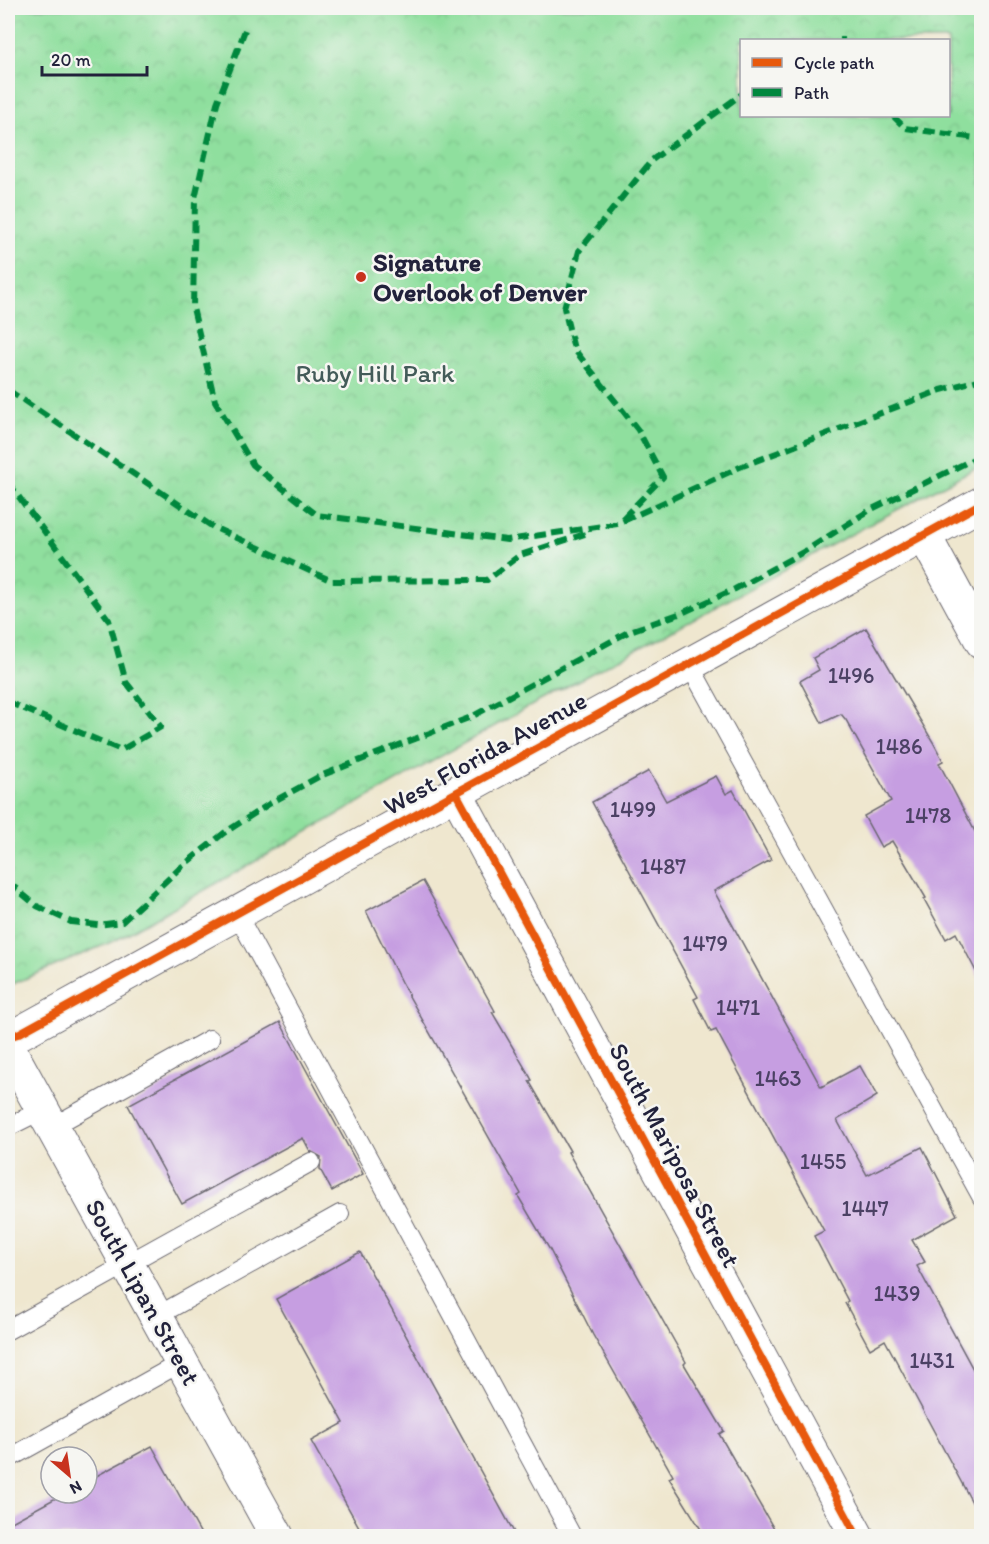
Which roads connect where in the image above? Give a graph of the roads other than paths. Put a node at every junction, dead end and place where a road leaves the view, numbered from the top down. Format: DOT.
graph roads {
  1 [pos="981,503"];
  2 [pos="924,535"];
  3 [pos="981,642"];
  4 [pos="689,664"];
  5 [pos="456,793"];
  6 [pos="237,914"];
  7 [pos="8,1037"];
  8 [pos="210,1039"];
  9 [pos="8,1047"];
  10 [pos="47,1119"];
  11 [pos="8,1127"];
  12 [pos="311,1162"];
  13 [pos="981,1198"];
  14 [pos="340,1214"];
  15 [pos="128,1264"];
  16 [pos="157,1316"];
  17 [pos="8,1330"];
  18 [pos="182,1362"];
  19 [pos="8,1459"];
  20 [pos="277,1536"];
  21 [pos="572,1536"];
  22 [pos="857,1536"];
  1 -- 2 [label="street, West Florida Avenue"];
  2 -- 3 [label="street"];
  2 -- 4 [label="street, West Florida Avenue"];
  4 -- 5 [label="street, West Florida Avenue"];
  4 -- 13 [label="lane"];
  5 -- 6 [label="street, West Florida Avenue"];
  5 -- 22 [label="street, South Mariposa Street"];
  6 -- 7 [label="street, West Florida Avenue"];
  6 -- 21 [label="lane"];
  8 -- 10 [label="lane"];
  9 -- 10 [label="street, South Lipan Street"];
  10 -- 11 [label="lane"];
  10 -- 15 [label="street, South Lipan Street"];
  12 -- 15 [label="lane"];
  14 -- 16 [label="lane"];
  15 -- 16 [label="street, South Lipan Street"];
  15 -- 17 [label="lane"];
  16 -- 18 [label="street, South Lipan Street"];
  18 -- 19 [label="lane"];
  18 -- 20 [label="street, South Lipan Street"];
}
